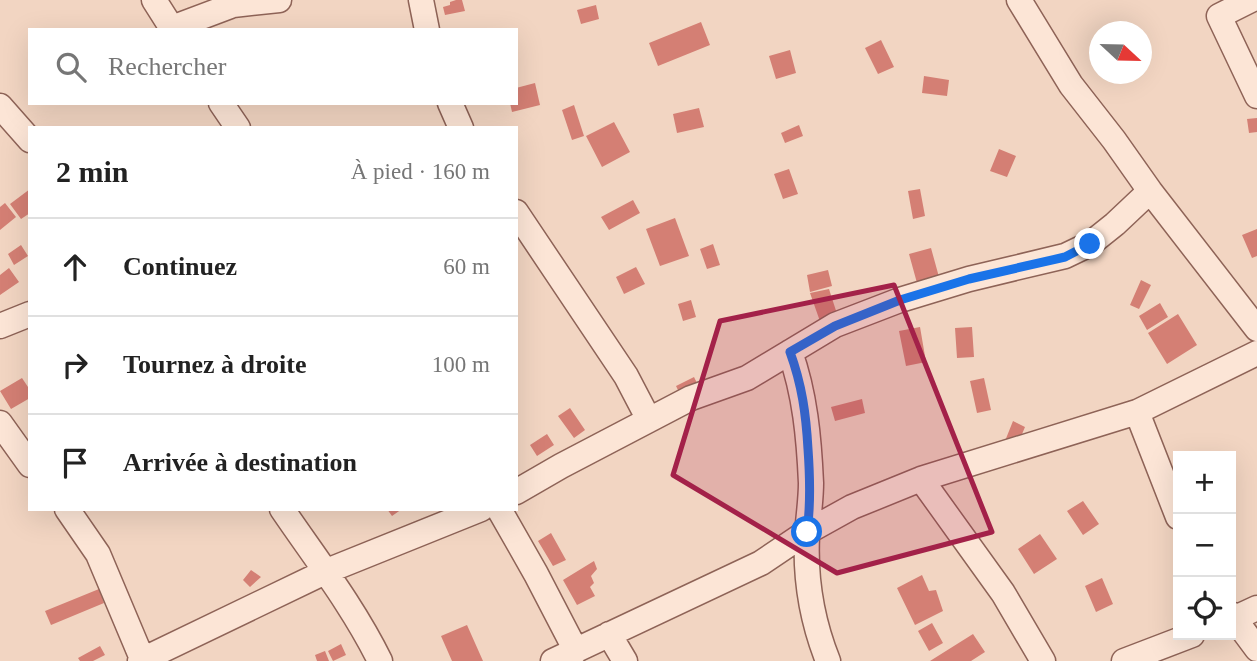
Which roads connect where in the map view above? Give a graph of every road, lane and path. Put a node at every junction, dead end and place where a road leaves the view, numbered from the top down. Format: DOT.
graph roads {
  1 [pos="154,0"];
  2 [pos="279,0"];
  3 [pos="421,0"];
  4 [pos="1019,0"];
  5 [pos="1251,0"];
  6 [pos="172,28"];
  7 [pos="176,28"];
  8 [pos="427,28"];
  9 [pos="1257,96"];
  10 [pos="222,105"];
  11 [pos="451,105"];
  12 [pos="0,106"];
  13 [pos="237,126"];
  14 [pos="460,126"];
  15 [pos="28,138"];
  16 [pos="1150,191"];
  17 [pos="518,215"];
  18 [pos="28,315"];
  19 [pos="0,326"];
  20 [pos="1257,329"];
  21 [pos="790,352"];
  22 [pos="1257,353"];
  23 [pos="1137,412"];
  24 [pos="649,420"];
  25 [pos="0,423"];
  26 [pos="28,462"];
  27 [pos="921,479"];
  28 [pos="518,491"];
  29 [pos="68,511"];
  30 [pos="283,511"];
  31 [pos="476,511"];
  32 [pos="500,511"];
  33 [pos="1177,514"];
  34 [pos="807,532"];
  35 [pos="327,571"];
  36 [pos="1257,608"];
  37 [pos="1236,616"];
  38 [pos="1236,622"];
  39 [pos="609,634"];
  40 [pos="1179,640"];
  41 [pos="1257,649"];
  42 [pos="576,651"];
  43 [pos="142,661"];
  44 [pos="380,661"];
  45 [pos="553,661"];
  46 [pos="625,661"];
  47 [pos="828,661"];
  48 [pos="1043,661"];
  49 [pos="1124,661"];
  1 -- 6 [label="street"];
  2 -- 7 [label="street"];
  3 -- 8 [label="street"];
  4 -- 16 [label="street"];
  5 -- 9 [label="street"];
  10 -- 13 [label="street"];
  11 -- 14 [label="street"];
  12 -- 15 [label="street"];
  16 -- 20 [label="street"];
  16 -- 21 [label="street"];
  17 -- 24 [label="street"];
  18 -- 19 [label="street"];
  21 -- 24 [label="street"];
  21 -- 34 [label="street"];
  22 -- 23 [label="street"];
  23 -- 27 [label="street"];
  23 -- 33 [label="street"];
  24 -- 28 [label="street"];
  25 -- 26 [label="street"];
  27 -- 34 [label="street"];
  27 -- 48 [label="street"];
  29 -- 43 [label="street"];
  30 -- 35 [label="street"];
  31 -- 35 [label="street"];
  32 -- 42 [label="street"];
  34 -- 39 [label="street"];
  34 -- 47 [label="street"];
  35 -- 43 [label="street"];
  35 -- 44 [label="street"];
  36 -- 37 [label="street"];
  38 -- 41 [label="street"];
  39 -- 42 [label="street"];
  39 -- 46 [label="street"];
  40 -- 49 [label="street"];
  42 -- 45 [label="street"];
}
